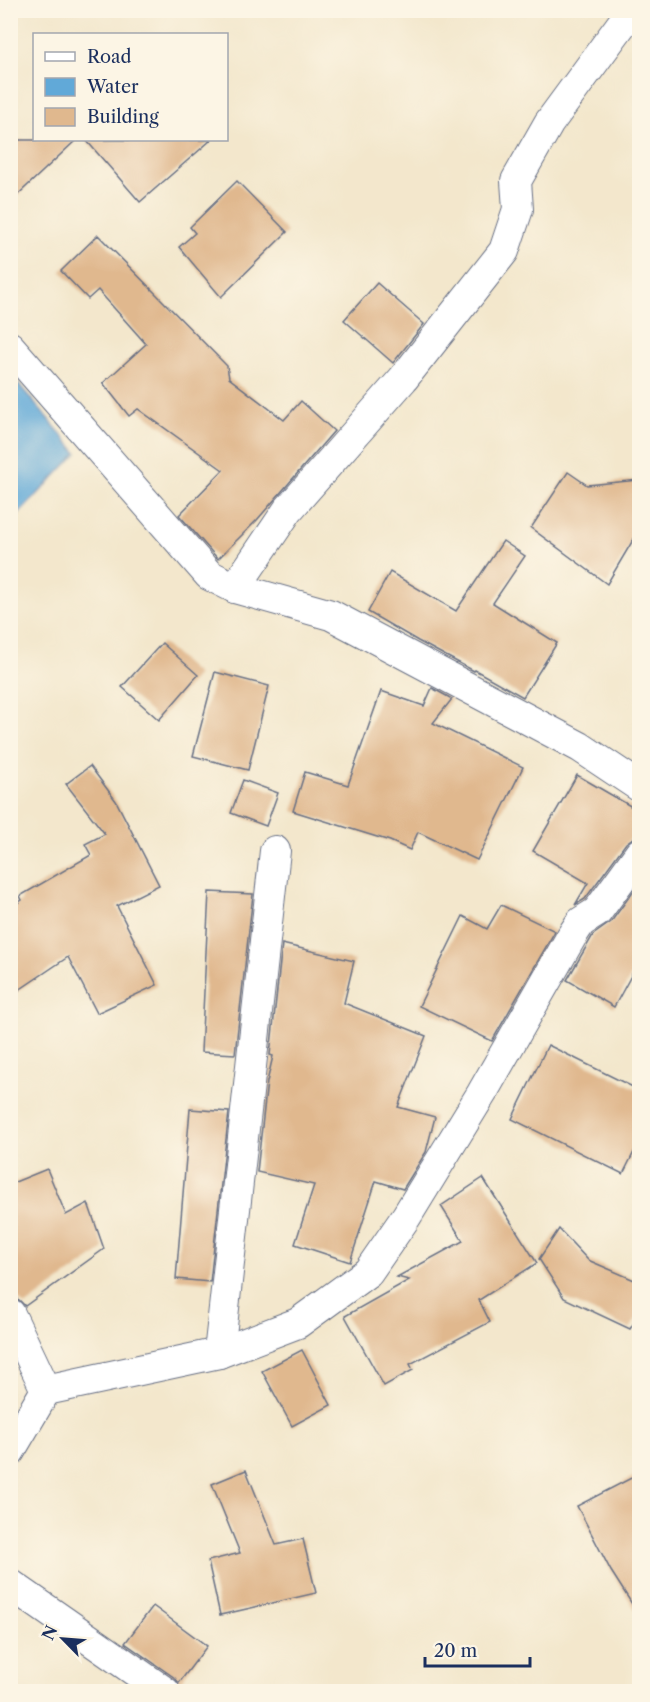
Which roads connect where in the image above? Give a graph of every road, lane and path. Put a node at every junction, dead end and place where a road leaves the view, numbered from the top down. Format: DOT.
graph roads {
  1 [pos="632,10"];
  2 [pos="10,347"];
  3 [pos="235,588"];
  4 [pos="639,787"];
  5 [pos="275,851"];
  6 [pos="639,853"];
  7 [pos="10,1314"];
  8 [pos="219,1353"];
  9 [pos="46,1390"];
  10 [pos="10,1451"];
  11 [pos="10,1584"];
  12 [pos="165,1692"];
  1 -- 3 [label="street"];
  2 -- 3 [label="street"];
  3 -- 4 [label="street"];
  5 -- 8 [label="street"];
  6 -- 8 [label="street"];
  7 -- 9 [label="street"];
  8 -- 9 [label="street"];
  9 -- 10 [label="street"];
  11 -- 12 [label="street"];
}
